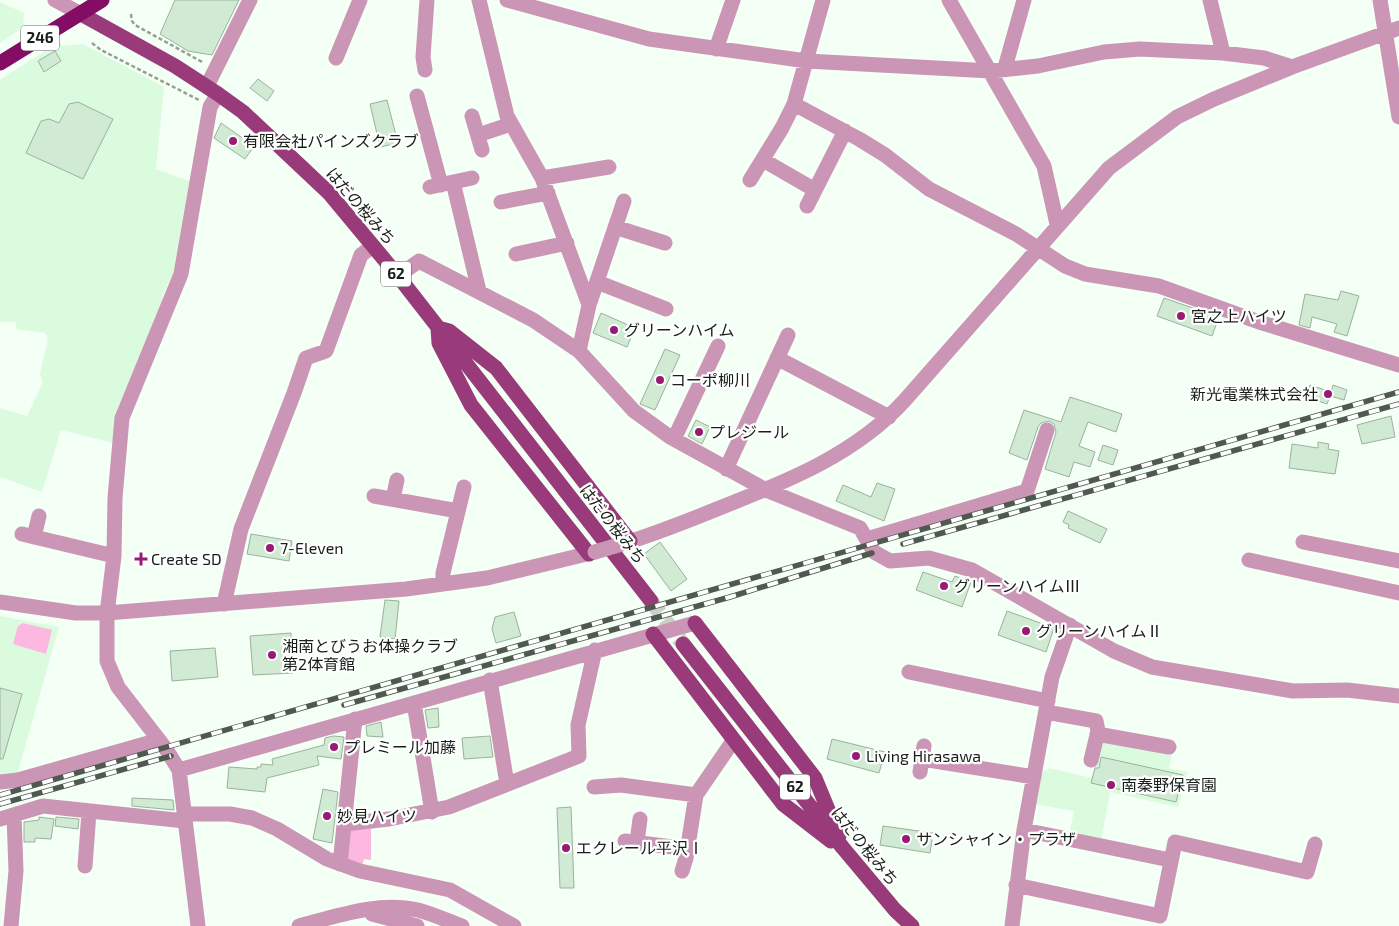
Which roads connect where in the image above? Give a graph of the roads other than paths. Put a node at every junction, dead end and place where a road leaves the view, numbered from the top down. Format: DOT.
graph roads {
  1 [pos="55,0"];
  2 [pos="102,0"];
  3 [pos="250,0"];
  4 [pos="360,0"];
  5 [pos="427,0"];
  6 [pos="479,0"];
  7 [pos="507,0"];
  8 [pos="567,0"];
  9 [pos="733,0"];
  10 [pos="823,0"];
  11 [pos="949,0"];
  12 [pos="1024,0"];
  13 [pos="1210,0"];
  14 [pos="1380,0"];
  15 [pos="80,14"];
  16 [pos="568,16"];
  17 [pos="1392,31"];
  18 [pos="716,49"];
  19 [pos="1223,53"];
  20 [pos="336,58"];
  21 [pos="807,61"];
  22 [pos="420,62"];
  23 [pos="0,64"];
  24 [pos="1292,67"];
  25 [pos="1006,69"];
  26 [pos="991,71"];
  27 [pos="1396,84"];
  28 [pos="213,90"];
  29 [pos="417,96"];
  30 [pos="794,104"];
  31 [pos="472,116"];
  32 [pos="1399,117"];
  33 [pos="511,124"];
  34 [pos="845,131"];
  35 [pos="478,135"];
  36 [pos="482,150"];
  37 [pos="763,160"];
  38 [pos="609,166"];
  39 [pos="472,178"];
  40 [pos="542,178"];
  41 [pos="750,180"];
  42 [pos="441,185"];
  43 [pos="815,190"];
  44 [pos="548,193"];
  45 [pos="624,201"];
  46 [pos="501,202"];
  47 [pos="807,206"];
  48 [pos="1057,224"];
  49 [pos="615,227"];
  50 [pos="665,243"];
  51 [pos="567,244"];
  52 [pos="373,246"];
  53 [pos="1039,247"];
  54 [pos="516,254"];
  55 [pos="398,276"];
  56 [pos="597,282"];
  57 [pos="479,291"];
  58 [pos="589,304"];
  59 [pos="666,309"];
  60 [pos="438,328"];
  61 [pos="788,334"];
  62 [pos="718,346"];
  63 [pos="579,351"];
  64 [pos="777,358"];
  65 [pos="1399,364"];
  66 [pos="889,418"];
  67 [pos="1047,430"];
  68 [pos="674,439"];
  69 [pos="726,470"];
  70 [pos="397,480"];
  71 [pos="464,487"];
  72 [pos="766,490"];
  73 [pos="374,496"];
  74 [pos="393,500"];
  75 [pos="458,511"];
  76 [pos="39,516"];
  77 [pos="867,539"];
  78 [pos="627,542"];
  79 [pos="1303,542"];
  80 [pos="592,553"];
  81 [pos="114,556"];
  82 [pos="1249,560"];
  83 [pos="1399,561"];
  84 [pos="443,584"];
  85 [pos="1399,593"];
  86 [pos="651,601"];
  87 [pos="0,602"];
  88 [pos="224,604"];
  89 [pos="107,612"];
  90 [pos="695,623"];
  91 [pos="1070,625"];
  92 [pos="653,634"];
  93 [pos="683,644"];
  94 [pos="595,650"];
  95 [pos="909,672"];
  96 [pos="490,680"];
  97 [pos="1399,696"];
  98 [pos="414,703"];
  99 [pos="1047,706"];
  100 [pos="354,719"];
  101 [pos="1097,734"];
  102 [pos="159,740"];
  103 [pos="733,741"];
  104 [pos="1162,742"];
  105 [pos="922,759"];
  106 [pos="1091,760"];
  107 [pos="179,770"];
  108 [pos="1034,777"];
  109 [pos="0,782"];
  110 [pos="507,784"];
  111 [pos="594,787"];
  112 [pos="696,795"];
  113 [pos="89,812"];
  114 [pos="432,812"];
  115 [pos="7,817"];
  116 [pos="185,818"];
  117 [pos="640,819"];
  118 [pos="344,824"];
  119 [pos="1024,830"];
  120 [pos="1315,844"];
  121 [pos="843,848"];
  122 [pos="688,849"];
  123 [pos="1170,860"];
  124 [pos="340,864"];
  125 [pos="85,866"];
  126 [pos="682,871"];
  127 [pos="1016,884"];
  128 [pos="356,911"];
  129 [pos="11,926"];
  130 [pos="198,926"];
  131 [pos="299,926"];
  132 [pos="417,926"];
  133 [pos="462,926"];
  134 [pos="514,926"];
  135 [pos="912,926"];
  136 [pos="1012,926"];
  1 -- 15 [label="street, はだの桜みち"];
  2 -- 15 [label="highway, 246"];
  3 -- 28 [label="street"];
  4 -- 20 [label="street"];
  5 -- 22 [label="street"];
  6 -- 33 [label="street"];
  7 -- 16 [label="street"];
  8 -- 16 [label="street"];
  9 -- 18 [label="street"];
  10 -- 21 [label="street"];
  11 -- 26 [label="street"];
  12 -- 25 [label="street"];
  13 -- 19 [label="street"];
  14 -- 17 [label="street"];
  15 -- 23 [label="highway, 246"];
  15 -- 28 [label="main road, はだの桜みち / 62"];
  16 -- 18 [label="street"];
  17 -- 24 [label="street"];
  17 -- 27 [label="street"];
  18 -- 21 [label="street"];
  19 -- 24 [label="street"];
  19 -- 25 [label="street"];
  21 -- 26 [label="street"];
  21 -- 30 [label="street"];
  24 -- 48 [label="street"];
  25 -- 26 [label="street"];
  26 -- 48 [label="street"];
  27 -- 32 [label="street"];
  28 -- 52 [label="main road, はだの桜みち / 62"];
  28 -- 81 [label="street"];
  29 -- 42 [label="street"];
  30 -- 34 [label="street"];
  30 -- 37 [label="street"];
  31 -- 35 [label="street"];
  33 -- 35 [label="street"];
  33 -- 40 [label="street"];
  34 -- 43 [label="street"];
  34 -- 53 [label="street"];
  35 -- 36 [label="street"];
  37 -- 41 [label="street"];
  37 -- 43 [label="street"];
  38 -- 40 [label="street"];
  39 -- 42 [label="street"];
  40 -- 44 [label="street"];
  42 -- 57 [label="street"];
  43 -- 47 [label="street"];
  44 -- 46 [label="street"];
  44 -- 51 [label="street"];
  45 -- 49 [label="street"];
  48 -- 53 [label="street"];
  49 -- 50 [label="street"];
  49 -- 56 [label="street"];
  51 -- 54 [label="street"];
  51 -- 58 [label="street"];
  52 -- 55 [label="main road, はだの桜みち / 62"];
  52 -- 88 [label="street"];
  53 -- 65 [label="street"];
  53 -- 66 [label="street"];
  55 -- 57 [label="street"];
  55 -- 60 [label="main road, はだの桜みち / 62"];
  56 -- 58 [label="street"];
  56 -- 59 [label="street"];
  57 -- 63 [label="street"];
  58 -- 63 [label="street"];
  60 -- 78 [label="main road"];
  60 -- 80 [label="main road"];
  60 -- 86 [label="main road, はだの桜みち / 62"];
  61 -- 64 [label="street"];
  62 -- 68 [label="street"];
  63 -- 68 [label="street"];
  64 -- 66 [label="street"];
  64 -- 69 [label="street"];
  66 -- 72 [label="street"];
  67 -- 77 [label="street"];
  68 -- 69 [label="street"];
  69 -- 72 [label="street"];
  70 -- 74 [label="street"];
  71 -- 75 [label="street"];
  72 -- 77 [label="street"];
  72 -- 78 [label="street"];
  73 -- 74 [label="street"];
  74 -- 75 [label="street"];
  75 -- 84 [label="street"];
  76 -- 81 [label="street"];
  77 -- 91 [label="street"];
  78 -- 80 [label="street, bridge"];
  79 -- 83 [label="street"];
  80 -- 84 [label="street"];
  81 -- 89 [label="street"];
  82 -- 85 [label="street"];
  84 -- 88 [label="street"];
  87 -- 89 [label="street"];
  88 -- 89 [label="street"];
  89 -- 102 [label="street"];
  90 -- 92 [label="street"];
  90 -- 121 [label="main road"];
  91 -- 97 [label="street"];
  91 -- 99 [label="street"];
  92 -- 94 [label="street"];
  92 -- 103 [label="main road"];
  93 -- 121 [label="main road, はだの桜みち / 62"];
  94 -- 96 [label="street"];
  94 -- 110 [label="street"];
  95 -- 99 [label="street"];
  96 -- 98 [label="street"];
  96 -- 110 [label="street"];
  98 -- 100 [label="street"];
  98 -- 114 [label="street"];
  99 -- 101 [label="street"];
  99 -- 108 [label="street"];
  100 -- 107 [label="street"];
  100 -- 118 [label="street"];
  101 -- 104 [label="street"];
  101 -- 106 [label="street"];
  102 -- 107 [label="street"];
  102 -- 109 [label="street"];
  103 -- 112 [label="street"];
  103 -- 121 [label="main road"];
  105 -- 108 [label="street"];
  107 -- 116 [label="street"];
  108 -- 119 [label="street"];
  110 -- 114 [label="street"];
  111 -- 112 [label="street"];
  112 -- 122 [label="street"];
  113 -- 115 [label="street"];
  113 -- 116 [label="street"];
  113 -- 125 [label="street"];
  114 -- 118 [label="street"];
  115 -- 129 [label="street"];
  116 -- 124 [label="street"];
  116 -- 130 [label="street"];
  117 -- 122 [label="street"];
  118 -- 124 [label="street"];
  119 -- 123 [label="street"];
  119 -- 127 [label="street"];
  120 -- 123 [label="street"];
  121 -- 135 [label="main road, はだの桜みち / 62"];
  122 -- 126 [label="street"];
  123 -- 127 [label="street"];
  124 -- 134 [label="street"];
  127 -- 136 [label="street"];
  128 -- 131 [label="street"];
  128 -- 132 [label="street"];
  128 -- 133 [label="street"];
}
